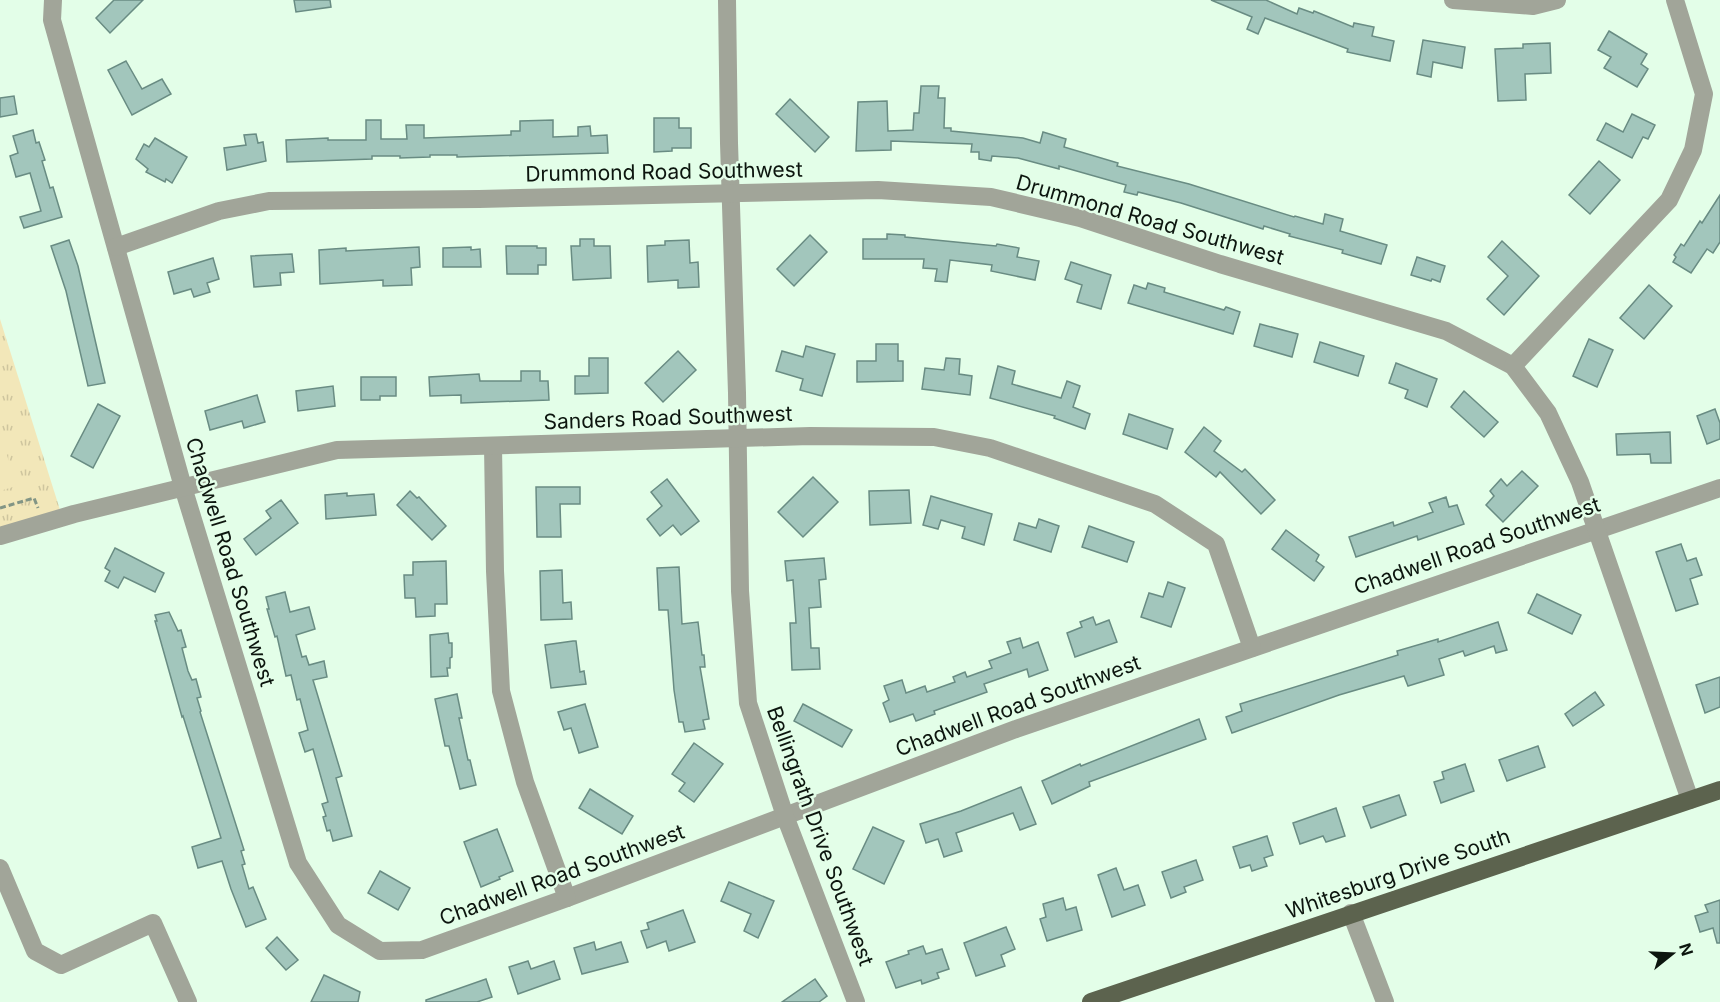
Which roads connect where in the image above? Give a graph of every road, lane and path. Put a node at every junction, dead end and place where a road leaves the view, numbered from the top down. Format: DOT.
graph roads {
  1 [pos="53,0"];
  2 [pos="727,0"];
  3 [pos="1453,0"];
  4 [pos="1557,0"];
  5 [pos="1675,0"];
  6 [pos="730,192"];
  7 [pos="116,247"];
  8 [pos="1513,366"];
  9 [pos="738,438"];
  10 [pos="493,446"];
  11 [pos="183,487"];
  12 [pos="1720,488"];
  13 [pos="0,508"];
  14 [pos="39,513"];
  15 [pos="1595,529"];
  16 [pos="0,536"];
  17 [pos="1252,648"];
  18 [pos="1720,790"];
  19 [pos="1690,800"];
  20 [pos="785,816"];
  21 [pos="0,868"];
  22 [pos="567,898"];
  23 [pos="1352,913"];
  24 [pos="188,1002"];
  25 [pos="856,1002"];
  26 [pos="1091,1002"];
  27 [pos="1385,1002"];
  1 -- 7 [label="street, Chadwell Road Southwest"];
  2 -- 6 [label="street, Bellingrath Drive Southwest"];
  3 -- 4 [label="street"];
  5 -- 8 [label="street"];
  6 -- 7 [label="street, Drummond Road Southwest"];
  6 -- 8 [label="street, Drummond Road Southwest"];
  6 -- 9 [label="street, Bellingrath Drive Southwest"];
  7 -- 11 [label="street, Chadwell Road Southwest"];
  8 -- 15 [label="street, Drummond Road Southwest"];
  9 -- 10 [label="street, Sanders Road Southwest"];
  9 -- 17 [label="street, Sanders Road Southwest"];
  9 -- 20 [label="street, Bellingrath Drive Southwest"];
  10 -- 11 [label="street, Sanders Road Southwest"];
  10 -- 22 [label="street"];
  11 -- 16 [label="street, Sanders Road Southwest"];
  11 -- 22 [label="street, Chadwell Road Southwest"];
  12 -- 15 [label="street, Chadwell Road Southwest"];
  13 -- 14 [label="path"];
  15 -- 17 [label="street, Chadwell Road Southwest"];
  15 -- 19 [label="street, Drummond Road Southwest"];
  17 -- 20 [label="street, Chadwell Road Southwest"];
  18 -- 19 [label="main road, Whitesburg Drive South"];
  19 -- 23 [label="main road, Whitesburg Drive South"];
  20 -- 22 [label="street, Chadwell Road Southwest"];
  20 -- 25 [label="street, Bellingrath Drive Southwest"];
  21 -- 24 [label="street"];
  23 -- 26 [label="main road, Whitesburg Drive South"];
  23 -- 27 [label="street"];
}
